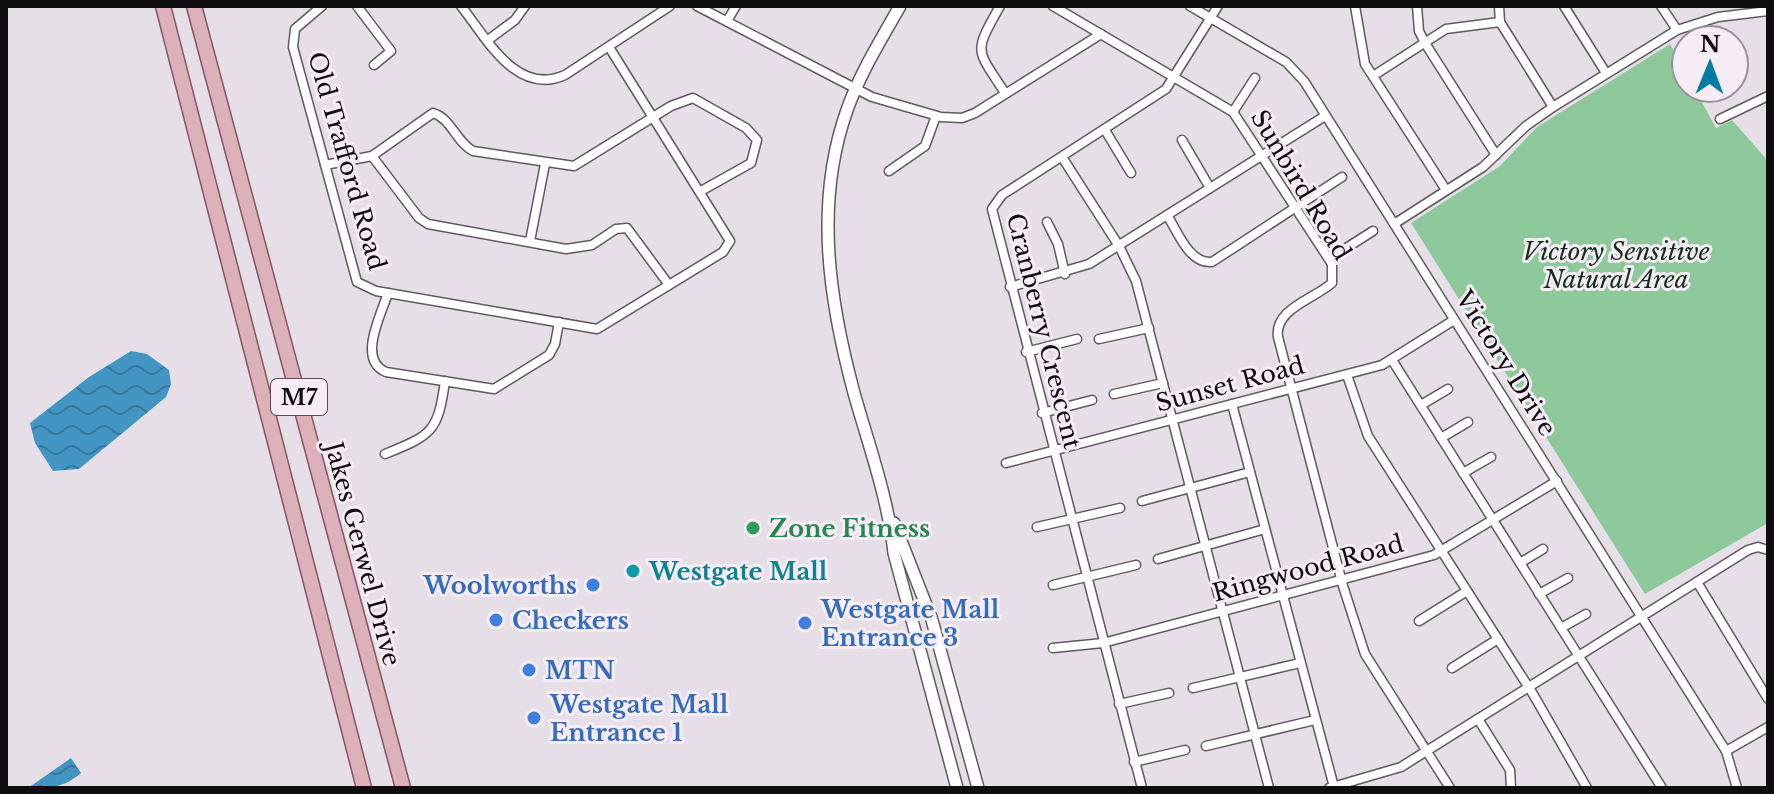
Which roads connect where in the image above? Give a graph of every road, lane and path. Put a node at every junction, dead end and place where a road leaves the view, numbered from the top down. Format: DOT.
graph roads {
  1 [pos="163,6"];
  2 [pos="194,6"];
  3 [pos="322,6"];
  4 [pos="357,6"];
  5 [pos="461,6"];
  6 [pos="525,6"];
  7 [pos="670,6"];
  8 [pos="697,6"];
  9 [pos="736,6"];
  10 [pos="900,6"];
  11 [pos="1000,6"];
  12 [pos="1053,6"];
  13 [pos="1190,6"];
  14 [pos="1218,6"];
  15 [pos="1355,6"];
  16 [pos="1417,6"];
  17 [pos="1499,6"];
  18 [pos="1564,6"];
  19 [pos="1661,6"];
  20 [pos="1768,11"];
  21 [pos="1211,18"];
  22 [pos="727,21"];
  23 [pos="1500,22"];
  24 [pos="1673,24"];
  25 [pos="1696,24"];
  26 [pos="1101,34"];
  27 [pos="1670,34"];
  28 [pos="488,40"];
  29 [pos="1425,43"];
  30 [pos="609,47"];
  31 [pos="374,65"];
  32 [pos="1606,73"];
  33 [pos="1373,76"];
  34 [pos="1176,77"];
  35 [pos="1255,78"];
  36 [pos="855,88"];
  37 [pos="1005,93"];
  38 [pos="1767,97"];
  39 [pos="1553,107"];
  40 [pos="1233,112"];
  41 [pos="936,116"];
  42 [pos="1325,116"];
  43 [pos="654,117"];
  44 [pos="1720,119"];
  45 [pos="1105,130"];
  46 [pos="1182,140"];
  47 [pos="1262,155"];
  48 [pos="1496,155"];
  49 [pos="372,156"];
  50 [pos="1062,157"];
  51 [pos="545,164"];
  52 [pos="325,165"];
  53 [pos="889,171"];
  54 [pos="1131,173"];
  55 [pos="1342,177"];
  56 [pos="1210,188"];
  57 [pos="1446,190"];
  58 [pos="701,191"];
  59 [pos="1296,208"];
  60 [pos="1167,215"];
  61 [pos="1047,222"];
  62 [pos="1394,224"];
  63 [pos="1373,231"];
  64 [pos="530,241"];
  65 [pos="1119,246"];
  66 [pos="1329,259"];
  67 [pos="1065,274"];
  68 [pos="669,285"];
  69 [pos="1010,287"];
  70 [pos="388,293"];
  71 [pos="1454,320"];
  72 [pos="559,322"];
  73 [pos="1149,328"];
  74 [pos="1077,339"];
  75 [pos="1099,339"];
  76 [pos="1026,352"];
  77 [pos="1392,360"];
  78 [pos="1347,375"];
  79 [pos="445,381"];
  80 [pos="1163,383"];
  81 [pos="1292,389"];
  82 [pos="1448,389"];
  83 [pos="1114,394"];
  84 [pos="1092,400"];
  85 [pos="1232,404"];
  86 [pos="1421,405"];
  87 [pos="1042,413"];
  88 [pos="1173,420"];
  89 [pos="1468,422"];
  90 [pos="1441,438"];
  91 [pos="1054,451"];
  92 [pos="385,454"];
  93 [pos="1491,457"];
  94 [pos="1006,463"];
  95 [pos="1250,472"];
  96 [pos="1463,473"];
  97 [pos="1557,481"];
  98 [pos="1191,488"];
  99 [pos="1142,501"];
  100 [pos="1120,508"];
  101 [pos="890,515"];
  102 [pos="1071,518"];
  103 [pos="1493,521"];
  104 [pos="1037,527"];
  105 [pos="1265,529"];
  106 [pos="1206,546"];
  107 [pos="1543,549"];
  108 [pos="1768,550"];
  109 [pos="1443,551"];
  110 [pos="1158,559"];
  111 [pos="1520,563"];
  112 [pos="1136,565"];
  113 [pos="1086,576"];
  114 [pos="1568,578"];
  115 [pos="1342,580"];
  116 [pos="1697,582"];
  117 [pos="1053,585"];
  118 [pos="1467,591"];
  119 [pos="1539,594"];
  120 [pos="1283,595"];
  121 [pos="1223,610"];
  122 [pos="1586,614"];
  123 [pos="1641,617"];
  124 [pos="1419,621"];
  125 [pos="1561,628"];
  126 [pos="1498,639"];
  127 [pos="1103,643"];
  128 [pos="1053,648"];
  129 [pos="1580,657"];
  130 [pos="1300,663"];
  131 [pos="1452,668"];
  132 [pos="1241,678"];
  133 [pos="1193,688"];
  134 [pos="1529,688"];
  135 [pos="1169,693"];
  136 [pos="1768,699"];
  137 [pos="1119,704"];
  138 [pos="1478,719"];
  139 [pos="1315,720"];
  140 [pos="1768,727"];
  141 [pos="1255,734"];
  142 [pos="1206,746"];
  143 [pos="1185,750"];
  144 [pos="1427,751"];
  145 [pos="1726,751"];
  146 [pos="1134,762"];
  147 [pos="1331,787"];
  148 [pos="364,788"];
  149 [pos="403,788"];
  150 [pos="957,788"];
  151 [pos="978,788"];
  152 [pos="1142,788"];
  153 [pos="1269,788"];
  154 [pos="1450,788"];
  155 [pos="1511,788"];
  156 [pos="1587,788"];
  157 [pos="1662,788"];
  158 [pos="1737,788"];
  1 -- 148 [label="main road, M7"];
  2 -- 149 [label="main road, Jakes Gerwel Drive / M7"];
  3 -- 52 [label="street, Old Trafford Road"];
  4 -- 31 [label="street"];
  5 -- 28 [label="street"];
  6 -- 28 [label="street"];
  7 -- 30 [label="street"];
  8 -- 22 [label="street"];
  9 -- 22 [label="street"];
  10 -- 36 [label="street"];
  11 -- 37 [label="street"];
  12 -- 26 [label="street, Sunbird Road"];
  13 -- 21 [label="street, Victory Drive"];
  14 -- 21 [label="street, Cranberry Crescent"];
  15 -- 33 [label="street"];
  16 -- 29 [label="street"];
  17 -- 23 [label="street"];
  18 -- 32 [label="street"];
  19 -- 24 [label="street"];
  20 -- 25 [label="street"];
  21 -- 34 [label="street, Cranberry Crescent"];
  21 -- 42 [label="street, Victory Drive"];
  22 -- 36 [label="street"];
  23 -- 29 [label="street"];
  23 -- 39 [label="street"];
  26 -- 34 [label="street, Sunbird Road"];
  26 -- 37 [label="street"];
  27 -- 32 [label="street"];
  28 -- 30 [label="street"];
  29 -- 33 [label="street"];
  29 -- 48 [label="street"];
  30 -- 43 [label="street, Old Trafford Road"];
  32 -- 39 [label="street"];
  33 -- 57 [label="street"];
  34 -- 40 [label="street, Sunbird Road"];
  34 -- 45 [label="street, Cranberry Crescent"];
  35 -- 40 [label="street"];
  36 -- 41 [label="street"];
  36 -- 101 [label="street"];
  37 -- 41 [label="street"];
  38 -- 44 [label="street"];
  39 -- 48 [label="street"];
  40 -- 47 [label="street, Sunbird Road"];
  41 -- 53 [label="street"];
  42 -- 47 [label="street"];
  42 -- 62 [label="street, Victory Drive"];
  43 -- 51 [label="street"];
  43 -- 58 [label="street, Old Trafford Road"];
  43 -- 58 [label="street"];
  45 -- 50 [label="street, Cranberry Crescent"];
  45 -- 54 [label="street"];
  46 -- 56 [label="street"];
  47 -- 56 [label="street"];
  47 -- 59 [label="street, Sunbird Road"];
  48 -- 57 [label="street"];
  49 -- 51 [label="street"];
  49 -- 52 [label="street"];
  49 -- 64 [label="street"];
  50 -- 65 [label="street"];
  50 -- 69 [label="street, Cranberry Crescent"];
  51 -- 64 [label="street"];
  52 -- 70 [label="street, Old Trafford Road"];
  55 -- 59 [label="street"];
  56 -- 60 [label="street"];
  57 -- 62 [label="street"];
  58 -- 68 [label="street, Old Trafford Road"];
  59 -- 60 [label="street"];
  59 -- 66 [label="street, Sunbird Road"];
  60 -- 65 [label="street"];
  61 -- 67 [label="street"];
  62 -- 71 [label="street, Victory Drive"];
  63 -- 66 [label="street"];
  64 -- 68 [label="street"];
  65 -- 67 [label="street"];
  65 -- 73 [label="street"];
  66 -- 81 [label="street, Sunbird Road"];
  67 -- 69 [label="street"];
  68 -- 72 [label="street, Old Trafford Road"];
  69 -- 76 [label="street, Cranberry Crescent"];
  70 -- 72 [label="street, Old Trafford Road"];
  70 -- 79 [label="street"];
  71 -- 77 [label="street, Sunset Road"];
  71 -- 97 [label="street, Victory Drive"];
  72 -- 79 [label="street"];
  73 -- 75 [label="street"];
  73 -- 80 [label="street"];
  74 -- 76 [label="street"];
  76 -- 87 [label="street, Cranberry Crescent"];
  77 -- 78 [label="street, Sunset Road"];
  77 -- 86 [label="street"];
  78 -- 81 [label="street, Sunset Road"];
  78 -- 109 [label="street"];
  79 -- 92 [label="street"];
  80 -- 83 [label="street"];
  80 -- 88 [label="street"];
  81 -- 85 [label="street, Sunset Road"];
  81 -- 115 [label="street"];
  82 -- 86 [label="street"];
  84 -- 87 [label="street"];
  85 -- 88 [label="street, Sunset Road"];
  85 -- 95 [label="street"];
  86 -- 90 [label="street"];
  87 -- 91 [label="street, Cranberry Crescent"];
  88 -- 91 [label="street, Sunset Road"];
  88 -- 98 [label="street"];
  89 -- 90 [label="street"];
  90 -- 96 [label="street"];
  91 -- 94 [label="street, Sunset Road"];
  91 -- 102 [label="street, Cranberry Crescent"];
  93 -- 96 [label="street"];
  95 -- 98 [label="street"];
  95 -- 105 [label="street"];
  96 -- 103 [label="street"];
  97 -- 103 [label="street, Ringwood Road"];
  97 -- 123 [label="street, Victory Drive"];
  98 -- 99 [label="street"];
  98 -- 106 [label="street"];
  100 -- 102 [label="street"];
  101 -- 150 [label="street"];
  101 -- 151 [label="street"];
  102 -- 104 [label="street"];
  102 -- 113 [label="street, Cranberry Crescent"];
  103 -- 109 [label="street, Ringwood Road"];
  103 -- 111 [label="street"];
  105 -- 106 [label="street"];
  105 -- 120 [label="street"];
  106 -- 110 [label="street"];
  106 -- 121 [label="street"];
  107 -- 111 [label="street"];
  108 -- 116 [label="street"];
  109 -- 115 [label="street, Ringwood Road"];
  109 -- 118 [label="street"];
  111 -- 119 [label="street"];
  112 -- 113 [label="street"];
  113 -- 117 [label="street"];
  113 -- 127 [label="street, Cranberry Crescent"];
  114 -- 119 [label="street"];
  115 -- 120 [label="street, Ringwood Road"];
  115 -- 144 [label="street"];
  116 -- 123 [label="street"];
  116 -- 136 [label="street"];
  118 -- 124 [label="street"];
  118 -- 126 [label="street"];
  119 -- 125 [label="street"];
  120 -- 121 [label="street, Ringwood Road"];
  120 -- 130 [label="street"];
  121 -- 127 [label="street, Ringwood Road"];
  121 -- 132 [label="street"];
  122 -- 125 [label="street"];
  123 -- 129 [label="street"];
  123 -- 145 [label="street, Victory Drive"];
  125 -- 129 [label="street"];
  126 -- 131 [label="street"];
  126 -- 134 [label="street"];
  127 -- 128 [label="street, Ringwood Road"];
  127 -- 137 [label="street, Cranberry Crescent"];
  129 -- 134 [label="street"];
  129 -- 157 [label="street"];
  130 -- 132 [label="street"];
  130 -- 139 [label="street"];
  132 -- 133 [label="street"];
  132 -- 141 [label="street"];
  134 -- 138 [label="street"];
  134 -- 156 [label="street"];
  135 -- 137 [label="street"];
  137 -- 146 [label="street, Cranberry Crescent"];
  138 -- 144 [label="street"];
  138 -- 155 [label="street"];
  139 -- 141 [label="street"];
  139 -- 147 [label="street"];
  140 -- 145 [label="street"];
  141 -- 142 [label="street"];
  141 -- 153 [label="street"];
  143 -- 146 [label="street"];
  144 -- 147 [label="street"];
  144 -- 154 [label="street"];
  145 -- 158 [label="street, Victory Drive"];
  146 -- 152 [label="street, Cranberry Crescent"];
}
